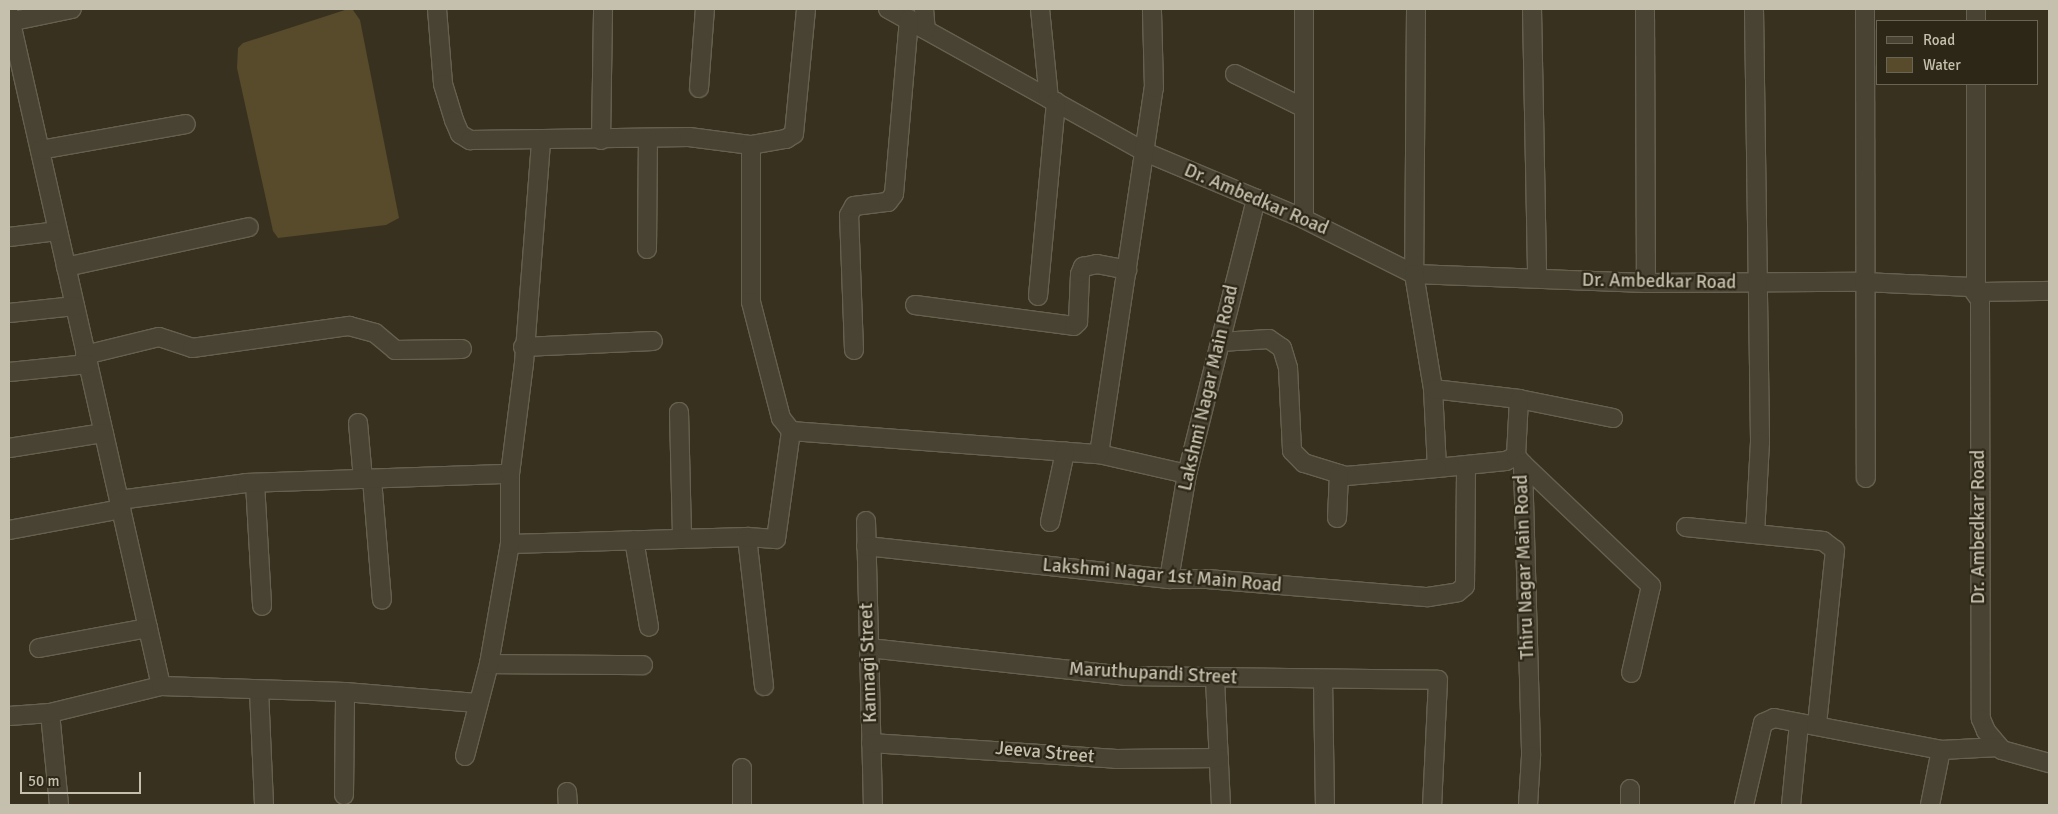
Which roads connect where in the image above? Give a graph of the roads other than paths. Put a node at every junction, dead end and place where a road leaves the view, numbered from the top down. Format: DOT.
graph roads {
  1 [pos="72,9"];
  2 [pos="437,9"];
  3 [pos="603,9"];
  4 [pos="705,9"];
  5 [pos="806,9"];
  6 [pos="888,9"];
  7 [pos="924,9"];
  8 [pos="1040,9"];
  9 [pos="1152,9"];
  10 [pos="1416,9"];
  11 [pos="1532,9"];
  12 [pos="1645,9"];
  13 [pos="1754,9"];
  14 [pos="1865,9"];
  15 [pos="1302,10"];
  16 [pos="9,19"];
  17 [pos="909,19"];
  18 [pos="926,30"];
  19 [pos="1235,74"];
  20 [pos="1976,85"];
  21 [pos="699,88"];
  22 [pos="1052,100"];
  23 [pos="1304,108"];
  24 [pos="186,124"];
  25 [pos="648,139"];
  26 [pos="600,140"];
  27 [pos="542,141"];
  28 [pos="752,145"];
  29 [pos="40,150"];
  30 [pos="1145,152"];
  31 [pos="1256,198"];
  32 [pos="1304,219"];
  33 [pos="249,227"];
  34 [pos="57,231"];
  35 [pos="9,237"];
  36 [pos="647,249"];
  37 [pos="66,267"];
  38 [pos="1127,270"];
  39 [pos="1414,274"];
  40 [pos="1536,278"];
  41 [pos="1864,282"];
  42 [pos="1646,283"];
  43 [pos="1757,283"];
  44 [pos="2049,291"];
  45 [pos="1976,292"];
  46 [pos="1038,296"];
  47 [pos="915,305"];
  48 [pos="75,306"];
  49 [pos="9,313"];
  50 [pos="653,341"];
  51 [pos="1220,342"];
  52 [pos="523,347"];
  53 [pos="462,348"];
  54 [pos="854,350"];
  55 [pos="87,359"];
  56 [pos="9,372"];
  57 [pos="1433,389"];
  58 [pos="1519,399"];
  59 [pos="679,412"];
  60 [pos="1613,418"];
  61 [pos="358,423"];
  62 [pos="791,431"];
  63 [pos="104,433"];
  64 [pos="9,448"];
  65 [pos="1064,452"];
  66 [pos="1099,454"];
  67 [pos="1519,460"];
  68 [pos="1466,466"];
  69 [pos="1437,468"];
  70 [pos="510,474"];
  71 [pos="1187,474"];
  72 [pos="1338,474"];
  73 [pos="1866,478"];
  74 [pos="367,479"];
  75 [pos="255,484"];
  76 [pos="120,504"];
  77 [pos="1337,518"];
  78 [pos="866,521"];
  79 [pos="1050,522"];
  80 [pos="1686,527"];
  81 [pos="9,530"];
  82 [pos="1755,533"];
  83 [pos="747,537"];
  84 [pos="682,539"];
  85 [pos="634,540"];
  86 [pos="510,544"];
  87 [pos="866,546"];
  88 [pos="1169,580"];
  89 [pos="382,600"];
  90 [pos="262,606"];
  91 [pos="649,627"];
  92 [pos="148,628"];
  93 [pos="39,648"];
  94 [pos="869,648"];
  95 [pos="489,664"];
  96 [pos="643,665"];
  97 [pos="1631,673"];
  98 [pos="1215,679"];
  99 [pos="1323,680"];
  100 [pos="161,686"];
  101 [pos="764,686"];
  102 [pos="259,690"];
  103 [pos="344,692"];
  104 [pos="477,703"];
  105 [pos="50,714"];
  106 [pos="9,716"];
  107 [pos="1799,724"];
  108 [pos="1817,725"];
  109 [pos="872,743"];
  110 [pos="1999,747"];
  111 [pos="1941,750"];
  112 [pos="465,756"];
  113 [pos="1219,758"];
  114 [pos="2049,763"];
  115 [pos="742,768"];
  116 [pos="344,795"];
  117 [pos="59,805"];
  118 [pos="264,805"];
  119 [pos="742,805"];
  120 [pos="873,805"];
  121 [pos="1221,805"];
  122 [pos="1325,805"];
  123 [pos="1432,805"];
  124 [pos="1528,805"];
  125 [pos="1744,805"];
  126 [pos="1791,805"];
  127 [pos="1930,805"];
  1 -- 16 [label="street"];
  2 -- 27 [label="street"];
  3 -- 26 [label="street"];
  4 -- 21 [label="street"];
  5 -- 28 [label="street"];
  6 -- 17 [label="street, Dr. Ambedkar Road"];
  7 -- 18 [label="street"];
  8 -- 22 [label="street"];
  9 -- 30 [label="street"];
  10 -- 39 [label="street"];
  11 -- 40 [label="street"];
  12 -- 42 [label="street"];
  13 -- 43 [label="street"];
  14 -- 41 [label="street"];
  15 -- 23 [label="street"];
  16 -- 29 [label="street"];
  17 -- 18 [label="street, Dr. Ambedkar Road"];
  17 -- 54 [label="street"];
  18 -- 22 [label="street, Dr. Ambedkar Road"];
  19 -- 23 [label="street"];
  20 -- 45 [label="street"];
  22 -- 30 [label="street, Dr. Ambedkar Road"];
  22 -- 46 [label="street"];
  23 -- 32 [label="street"];
  24 -- 29 [label="street"];
  25 -- 26 [label="street"];
  25 -- 28 [label="street"];
  25 -- 36 [label="street"];
  26 -- 27 [label="street"];
  27 -- 52 [label="street"];
  28 -- 62 [label="street"];
  29 -- 34 [label="street"];
  30 -- 31 [label="street, Dr. Ambedkar Road"];
  30 -- 38 [label="street"];
  31 -- 32 [label="street, Dr. Ambedkar Road"];
  31 -- 51 [label="street, Lakshmi Nagar Main Road"];
  32 -- 39 [label="street, Dr. Ambedkar Road"];
  33 -- 37 [label="street"];
  34 -- 35 [label="street"];
  34 -- 37 [label="street"];
  37 -- 48 [label="street"];
  38 -- 47 [label="street"];
  38 -- 66 [label="street"];
  39 -- 40 [label="street, Dr. Ambedkar Road"];
  39 -- 57 [label="street"];
  40 -- 42 [label="street, Dr. Ambedkar Road"];
  41 -- 43 [label="street, Dr. Ambedkar Road"];
  41 -- 45 [label="street, Dr. Ambedkar Road"];
  41 -- 73 [label="street"];
  42 -- 43 [label="street, Dr. Ambedkar Road"];
  43 -- 82 [label="street"];
  44 -- 45 [label="street"];
  45 -- 110 [label="street, Dr. Ambedkar Road"];
  48 -- 49 [label="street"];
  48 -- 55 [label="street"];
  50 -- 52 [label="street"];
  51 -- 71 [label="street, Lakshmi Nagar Main Road"];
  51 -- 72 [label="street, Thiru Nagar Main Road"];
  52 -- 70 [label="street"];
  53 -- 55 [label="street"];
  55 -- 56 [label="street"];
  55 -- 63 [label="street"];
  57 -- 58 [label="street"];
  57 -- 69 [label="street"];
  58 -- 60 [label="street"];
  58 -- 67 [label="street"];
  59 -- 84 [label="street"];
  61 -- 74 [label="street"];
  62 -- 65 [label="street"];
  62 -- 83 [label="street"];
  63 -- 64 [label="street"];
  63 -- 76 [label="street"];
  65 -- 66 [label="street"];
  65 -- 79 [label="street"];
  66 -- 71 [label="street"];
  67 -- 68 [label="street, Thiru Nagar Main Road"];
  67 -- 97 [label="street"];
  67 -- 124 [label="street, Thiru Nagar Main Road"];
  68 -- 69 [label="street, Thiru Nagar Main Road"];
  68 -- 88 [label="street, Lakshmi Nagar 1st Main Road"];
  69 -- 72 [label="street, Thiru Nagar Main Road"];
  70 -- 74 [label="street"];
  70 -- 86 [label="street"];
  71 -- 88 [label="street, Lakshmi Nagar Main Road"];
  72 -- 77 [label="street"];
  74 -- 75 [label="street"];
  74 -- 89 [label="street"];
  75 -- 76 [label="street"];
  75 -- 90 [label="street"];
  76 -- 81 [label="street"];
  76 -- 92 [label="street"];
  78 -- 87 [label="street, Kannagi Street"];
  80 -- 82 [label="street"];
  82 -- 108 [label="street"];
  83 -- 84 [label="street"];
  83 -- 101 [label="street"];
  84 -- 85 [label="street"];
  85 -- 86 [label="street"];
  85 -- 91 [label="street"];
  86 -- 95 [label="street"];
  87 -- 88 [label="street, Lakshmi Nagar 1st Main Road"];
  87 -- 94 [label="street, Kannagi Street"];
  92 -- 93 [label="street"];
  92 -- 100 [label="street"];
  94 -- 98 [label="street, Maruthupandi Street"];
  94 -- 109 [label="street, Kannagi Street"];
  95 -- 96 [label="street"];
  95 -- 104 [label="street"];
  98 -- 99 [label="street, Maruthupandi Street"];
  98 -- 113 [label="street"];
  99 -- 122 [label="street"];
  99 -- 123 [label="street, Maruthupandi Street"];
  100 -- 102 [label="street"];
  100 -- 105 [label="street"];
  102 -- 103 [label="street"];
  102 -- 118 [label="street"];
  103 -- 104 [label="street"];
  103 -- 116 [label="street"];
  104 -- 112 [label="street"];
  105 -- 106 [label="street"];
  105 -- 117 [label="street"];
  107 -- 108 [label="street"];
  107 -- 125 [label="street"];
  107 -- 126 [label="street"];
  108 -- 111 [label="street"];
  109 -- 113 [label="street, Jeeva Street"];
  109 -- 120 [label="street, Kannagi Street"];
  110 -- 111 [label="street"];
  110 -- 114 [label="street"];
  111 -- 127 [label="street"];
  113 -- 121 [label="street"];
  115 -- 119 [label="street"];
}
